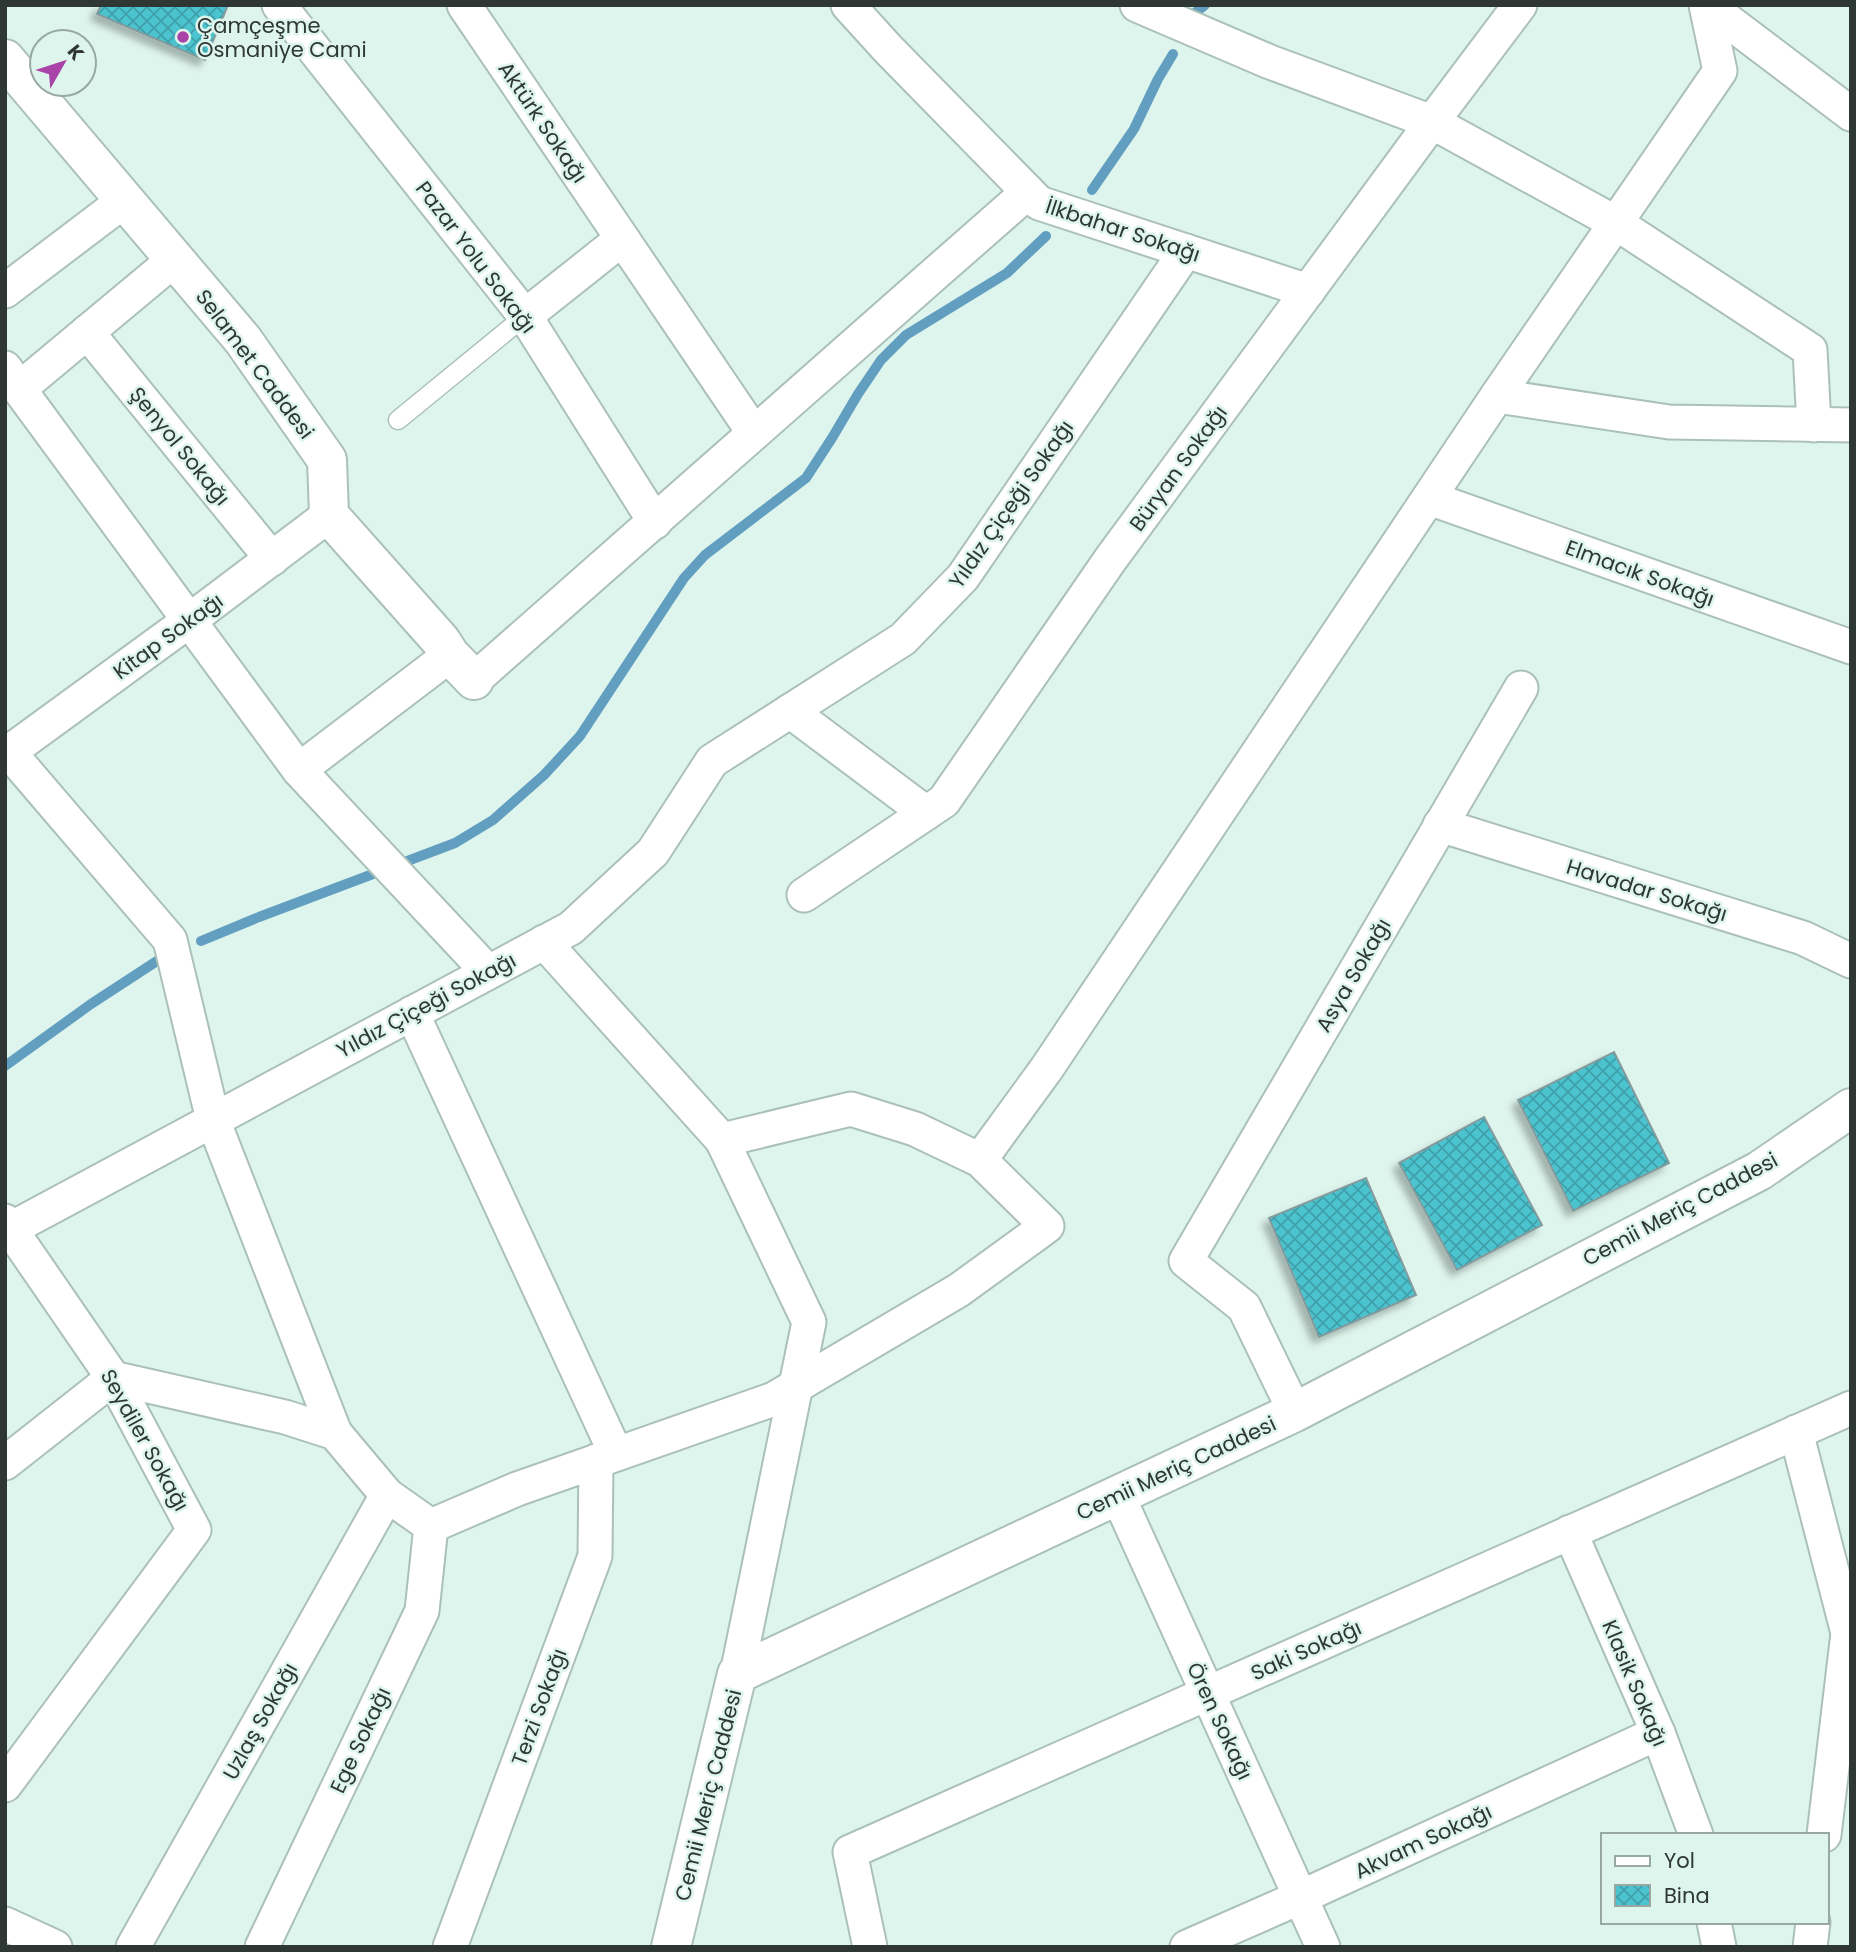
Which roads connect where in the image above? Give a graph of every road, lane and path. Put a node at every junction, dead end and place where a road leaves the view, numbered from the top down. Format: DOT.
graph roads {
  1 [pos="279,5"];
  2 [pos="464,5"];
  3 [pos="848,5"];
  4 [pos="1137,5"];
  5 [pos="1520,5"];
  6 [pos="1707,5"];
  7 [pos="5,59"];
  8 [pos="1851,114"];
  9 [pos="1432,122"];
  10 [pos="1028,192"];
  11 [pos="125,201"];
  12 [pos="1616,223"];
  13 [pos="622,239"];
  14 [pos="1186,251"];
  15 [pos="175,259"];
  16 [pos="1308,290"];
  17 [pos="5,291"];
  18 [pos="525,316"];
  19 [pos="87,332"];
  20 [pos="12,379"];
  21 [pos="1497,396"];
  22 [pos="398,420"];
  23 [pos="1814,425"];
  24 [pos="1851,425"];
  25 [pos="754,433"];
  26 [pos="1429,498"];
  27 [pos="329,514"];
  28 [pos="655,523"];
  29 [pos="272,559"];
  30 [pos="190,620"];
  31 [pos="1851,647"];
  32 [pos="462,667"];
  33 [pos="1521,688"];
  34 [pos="790,711"];
  35 [pos="7,754"];
  36 [pos="299,770"];
  37 [pos="926,813"];
  38 [pos="1440,825"];
  39 [pos="804,895"];
  40 [pos="544,942"];
  41 [pos="1851,961"];
  42 [pos="488,972"];
  43 [pos="412,1013"];
  44 [pos="1851,1108"];
  45 [pos="213,1120"];
  46 [pos="722,1140"];
  47 [pos="980,1160"];
  48 [pos="7,1227"];
  49 [pos="113,1378"];
  50 [pos="796,1386"];
  51 [pos="1851,1408"];
  52 [pos="1295,1412"];
  53 [pos="1796,1432"];
  54 [pos="335,1433"];
  55 [pos="606,1457"];
  56 [pos="5,1463"];
  57 [pos="387,1495"];
  58 [pos="1118,1496"];
  59 [pos="431,1526"];
  60 [pos="1570,1532"];
  61 [pos="737,1674"];
  62 [pos="1208,1694"];
  63 [pos="1658,1732"];
  64 [pos="5,1785"];
  65 [pos="1695,1833"];
  66 [pos="1824,1833"];
  67 [pos="1301,1897"];
  68 [pos="5,1924"];
  69 [pos="1714,1924"];
  70 [pos="1813,1924"];
  71 [pos="55,1947"];
  72 [pos="133,1947"];
  73 [pos="262,1947"];
  74 [pos="450,1947"];
  75 [pos="671,1947"];
  76 [pos="870,1947"];
  77 [pos="1188,1947"];
  78 [pos="1323,1947"];
  79 [pos="1719,1947"];
  80 [pos="1810,1947"];
  1 -- 18 [label="street, Pazar Yolu Sokağı"];
  2 -- 13 [label="street, Aktürk Sokağı"];
  3 -- 10 [label="street, İlkbahar Sokağı"];
  4 -- 9 [label="street"];
  5 -- 9 [label="street, Büryan Sokağı"];
  6 -- 8 [label="street"];
  6 -- 12 [label="street"];
  7 -- 11 [label="street, Selamet Caddesi"];
  9 -- 12 [label="street"];
  9 -- 16 [label="street, Büryan Sokağı"];
  10 -- 14 [label="street, İlkbahar Sokağı"];
  10 -- 25 [label="street"];
  11 -- 15 [label="street, Selamet Caddesi"];
  11 -- 17 [label="street"];
  12 -- 21 [label="street"];
  12 -- 23 [label="street"];
  13 -- 18 [label="street"];
  13 -- 25 [label="street, Aktürk Sokağı"];
  14 -- 16 [label="street, İlkbahar Sokağı"];
  14 -- 34 [label="street, Yıldız Çiçeği Sokağı"];
  15 -- 19 [label="street"];
  15 -- 27 [label="street, Selamet Caddesi"];
  16 -- 37 [label="street, Büryan Sokağı"];
  18 -- 22 [label="lane"];
  18 -- 28 [label="street, Pazar Yolu Sokağı"];
  19 -- 20 [label="street"];
  19 -- 29 [label="street, Şenyol Sokağı"];
  20 -- 30 [label="street"];
  21 -- 23 [label="street"];
  21 -- 26 [label="street"];
  23 -- 24 [label="street"];
  25 -- 28 [label="street"];
  26 -- 31 [label="street, Elmacık Sokağı"];
  26 -- 47 [label="street"];
  27 -- 29 [label="street, Kitap Sokağı"];
  27 -- 32 [label="street"];
  28 -- 32 [label="street"];
  29 -- 30 [label="street, Kitap Sokağı"];
  30 -- 35 [label="street, Kitap Sokağı"];
  30 -- 36 [label="street"];
  32 -- 36 [label="street"];
  33 -- 38 [label="street, Asya Sokağı"];
  34 -- 37 [label="street"];
  34 -- 40 [label="street, Yıldız Çiçeği Sokağı"];
  35 -- 45 [label="street"];
  36 -- 42 [label="street"];
  37 -- 39 [label="street, Büryan Sokağı"];
  38 -- 41 [label="street, Havadar Sokağı"];
  38 -- 52 [label="street, Asya Sokağı"];
  40 -- 42 [label="street, Yıldız Çiçeği Sokağı"];
  40 -- 46 [label="street"];
  42 -- 43 [label="street, Yıldız Çiçeği Sokağı"];
  43 -- 45 [label="street, Yıldız Çiçeği Sokağı"];
  43 -- 55 [label="street"];
  44 -- 52 [label="street, Cemii Meriç Caddesi"];
  45 -- 48 [label="street, Yıldız Çiçeği Sokağı"];
  45 -- 54 [label="street"];
  46 -- 47 [label="street"];
  46 -- 50 [label="street"];
  47 -- 50 [label="street"];
  48 -- 49 [label="street, Seydiler Sokağı"];
  49 -- 54 [label="street"];
  49 -- 56 [label="street"];
  49 -- 64 [label="street, Seydiler Sokağı"];
  50 -- 55 [label="street"];
  50 -- 61 [label="street"];
  51 -- 53 [label="street, Saki Sokağı"];
  52 -- 58 [label="street, Cemii Meriç Caddesi"];
  53 -- 60 [label="street, Saki Sokağı"];
  53 -- 66 [label="street"];
  54 -- 57 [label="street"];
  55 -- 59 [label="street"];
  55 -- 74 [label="street, Terzi Sokağı"];
  57 -- 59 [label="street"];
  57 -- 72 [label="street, Uzlaş Sokağı"];
  58 -- 61 [label="street, Cemii Meriç Caddesi"];
  58 -- 62 [label="street, Ören Sokağı"];
  59 -- 73 [label="street, Ege Sokağı"];
  60 -- 62 [label="street, Saki Sokağı"];
  60 -- 63 [label="street, Klasik Sokağı"];
  61 -- 75 [label="street, Cemii Meriç Caddesi"];
  62 -- 67 [label="street, Ören Sokağı"];
  62 -- 76 [label="street, Saki Sokağı"];
  63 -- 65 [label="street, Klasik Sokağı"];
  63 -- 67 [label="street, Akvam Sokağı"];
  67 -- 77 [label="street, Akvam Sokağı"];
  67 -- 78 [label="street, Ören Sokağı"];
  68 -- 71 [label="street"];
  69 -- 79 [label="street"];
  70 -- 80 [label="street"];
}
